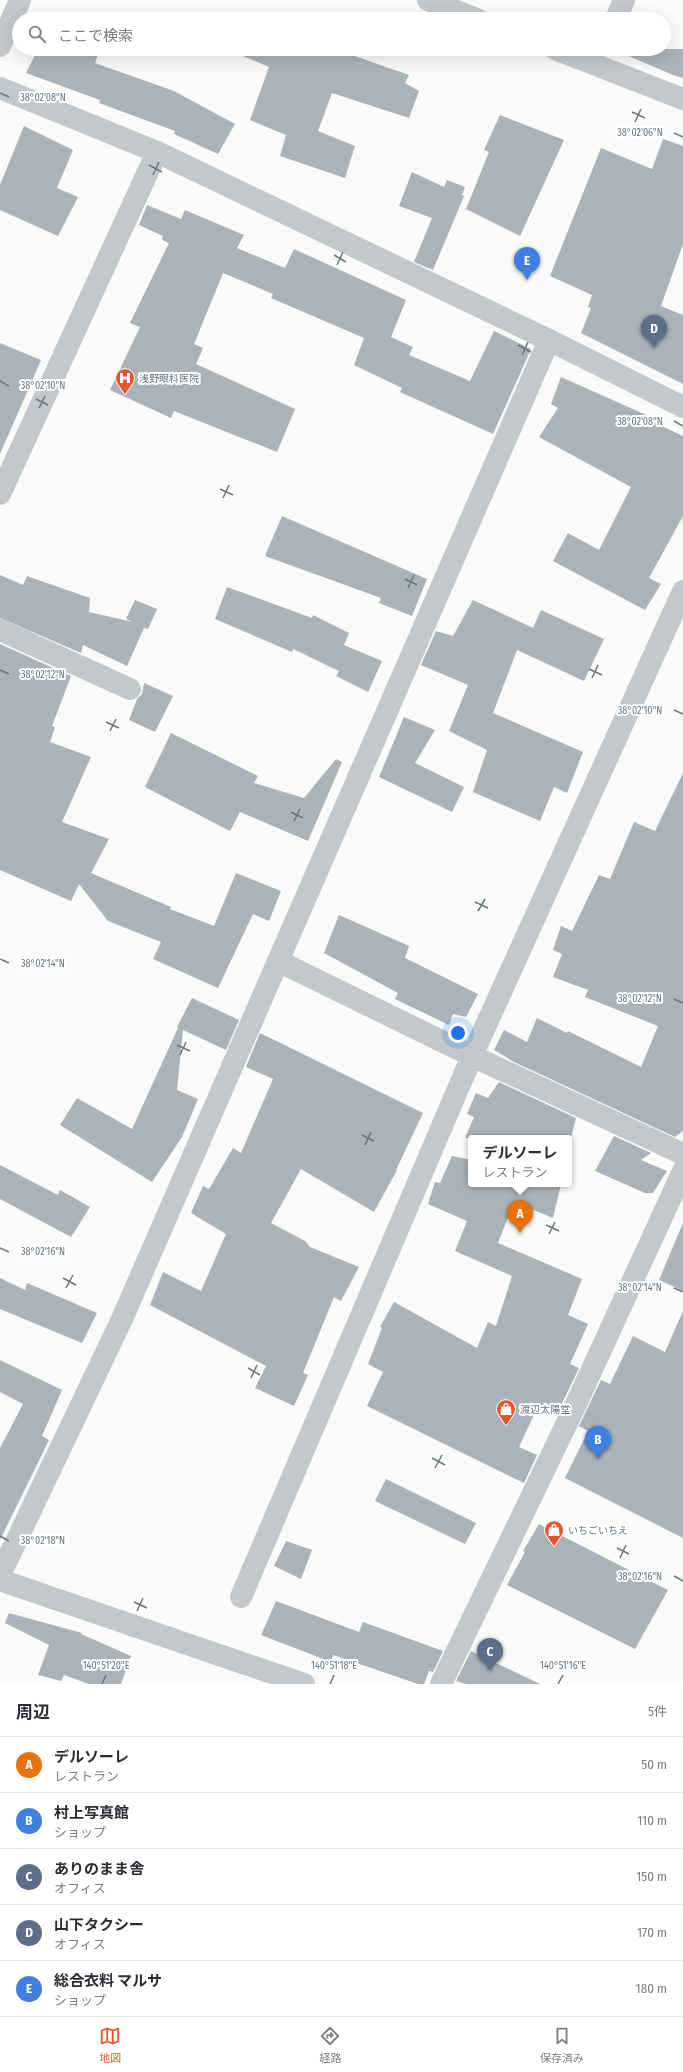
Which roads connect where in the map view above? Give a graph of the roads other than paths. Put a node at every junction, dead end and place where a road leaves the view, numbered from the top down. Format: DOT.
graph roads {
  1 [pos="20,0"];
  2 [pos="428,0"];
  3 [pos="624,0"];
  4 [pos="455,5"];
  5 [pos="15,12"];
  6 [pos="466,12"];
  7 [pos="619,12"];
  8 [pos="12,18"];
  9 [pos="0,46"];
  10 [pos="602,57"];
  11 [pos="0,88"];
  12 [pos="683,99"];
  13 [pos="157,152"];
  14 [pos="549,340"];
  15 [pos="683,407"];
  16 [pos="0,494"];
  17 [pos="683,591"];
  18 [pos="0,630"];
  19 [pos="130,689"];
  20 [pos="278,960"];
  21 [pos="472,1056"];
  22 [pos="683,1154"];
  23 [pos="683,1171"];
  24 [pos="0,1575"];
  25 [pos="0,1580"];
  26 [pos="241,1597"];
  27 [pos="304,1684"];
  28 [pos="441,1684"];
  1 -- 5 [label="street"];
  2 -- 4 [label="street"];
  3 -- 7 [label="street"];
  4 -- 6 [label="street"];
  8 -- 9 [label="street"];
  10 -- 12 [label="street"];
  11 -- 13 [label="street"];
  13 -- 14 [label="street"];
  13 -- 16 [label="street"];
  14 -- 15 [label="street"];
  14 -- 20 [label="street"];
  17 -- 21 [label="street"];
  18 -- 19 [label="street"];
  20 -- 21 [label="street"];
  20 -- 24 [label="street"];
  21 -- 22 [label="street"];
  21 -- 26 [label="street"];
  23 -- 28 [label="street"];
  25 -- 27 [label="street"];
}
